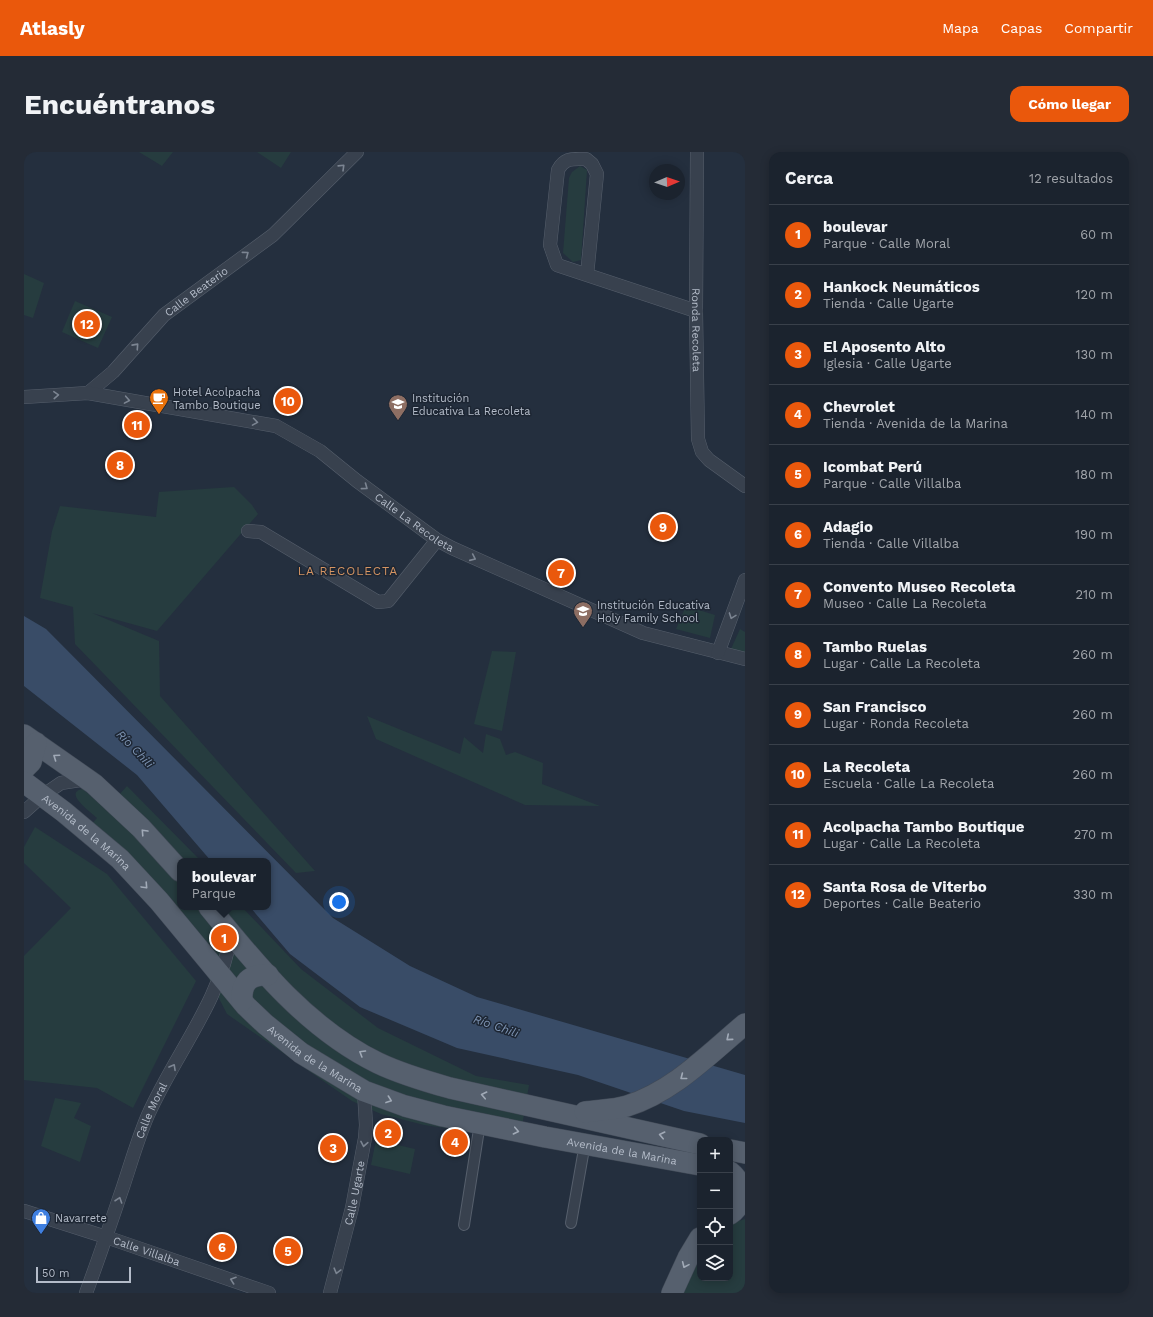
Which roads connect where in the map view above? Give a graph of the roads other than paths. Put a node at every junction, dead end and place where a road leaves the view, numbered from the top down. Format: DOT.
graph roads {
  1 [pos="357,152"];
  2 [pos="698,152"];
  3 [pos="587,275"];
  4 [pos="696,311"];
  5 [pos="88,393"];
  6 [pos="24,397"];
  7 [pos="745,486"];
  8 [pos="248,532"];
  9 [pos="437,540"];
  10 [pos="745,580"];
  11 [pos="718,653"];
  12 [pos="745,659"];
  13 [pos="30,739"];
  14 [pos="24,769"];
  15 [pos="87,779"];
  16 [pos="24,782"];
  17 [pos="42,796"];
  18 [pos="24,812"];
  19 [pos="177,868"];
  20 [pos="212,910"];
  21 [pos="231,934"];
  22 [pos="220,975"];
  23 [pos="268,975"];
  24 [pos="242,1001"];
  25 [pos="745,1024"];
  26 [pos="364,1091"];
  27 [pos="550,1109"];
  28 [pos="480,1123"];
  29 [pos="545,1137"];
  30 [pos="697,1143"];
  31 [pos="733,1151"];
  32 [pos="745,1153"];
  33 [pos="697,1164"];
  34 [pos="733,1171"];
  35 [pos="732,1173"];
  36 [pos="745,1173"];
  37 [pos="24,1211"];
  38 [pos="733,1211"];
  39 [pos="571,1223"];
  40 [pos="464,1225"];
  41 [pos="106,1237"];
  42 [pos="697,1243"];
  43 [pos="86,1293"];
  44 [pos="270,1293"];
  45 [pos="330,1293"];
  46 [pos="672,1293"];
  5 -- 1 [label="street, Calle Beaterio, one-way"];
  2 -- 4 [label="street, Ronda Recoleta"];
  3 -- 3 [label="street"];
  3 -- 4 [label="street"];
  4 -- 7 [label="street, Ronda Recoleta"];
  6 -- 5 [label="street, one-way"];
  5 -- 9 [label="street, Calle La Recoleta, one-way"];
  8 -- 9 [label="street"];
  9 -- 11 [label="street, Calle La Recoleta, one-way"];
  10 -- 11 [label="street, one-way"];
  11 -- 12 [label="street, Calle La Recoleta"];
  13 -- 14 [label="main road"];
  15 -- 13 [label="main road, one-way"];
  15 -- 17 [label="street"];
  19 -- 15 [label="main road, one-way"];
  16 -- 17 [label="main road, Avenida de la Marina"];
  17 -- 18 [label="street"];
  17 -- 22 [label="main road, Avenida de la Marina, one-way"];
  20 -- 21 [label="main road, Avenida de la Marina"];
  21 -- 22 [label="street, Calle Moral"];
  21 -- 23 [label="main road, Avenida de la Marina"];
  22 -- 24 [label="main road, Avenida de la Marina"];
  41 -- 22 [label="street, Calle Moral, one-way"];
  23 -- 24 [label="main road"];
  27 -- 23 [label="main road, Avenida de la Marina, one-way"];
  24 -- 26 [label="main road, Avenida de la Marina"];
  25 -- 27 [label="main road, one-way"];
  26 -- 28 [label="main road, Avenida de la Marina, one-way"];
  26 -- 45 [label="street, Calle Ugarte, one-way"];
  30 -- 27 [label="main road, Avenida de la Marina, one-way"];
  28 -- 29 [label="main road, Avenida de la Marina, one-way"];
  28 -- 40 [label="street"];
  29 -- 33 [label="main road, Avenida de la Marina"];
  29 -- 39 [label="street"];
  31 -- 32 [label="main road"];
  34 -- 36 [label="main road"];
  35 -- 38 [label="main road"];
  37 -- 41 [label="street, Calle Villalba"];
  41 -- 43 [label="street, Calle Moral"];
  44 -- 41 [label="street, Calle Villalba, one-way"];
  42 -- 46 [label="main road, one-way"];
}
